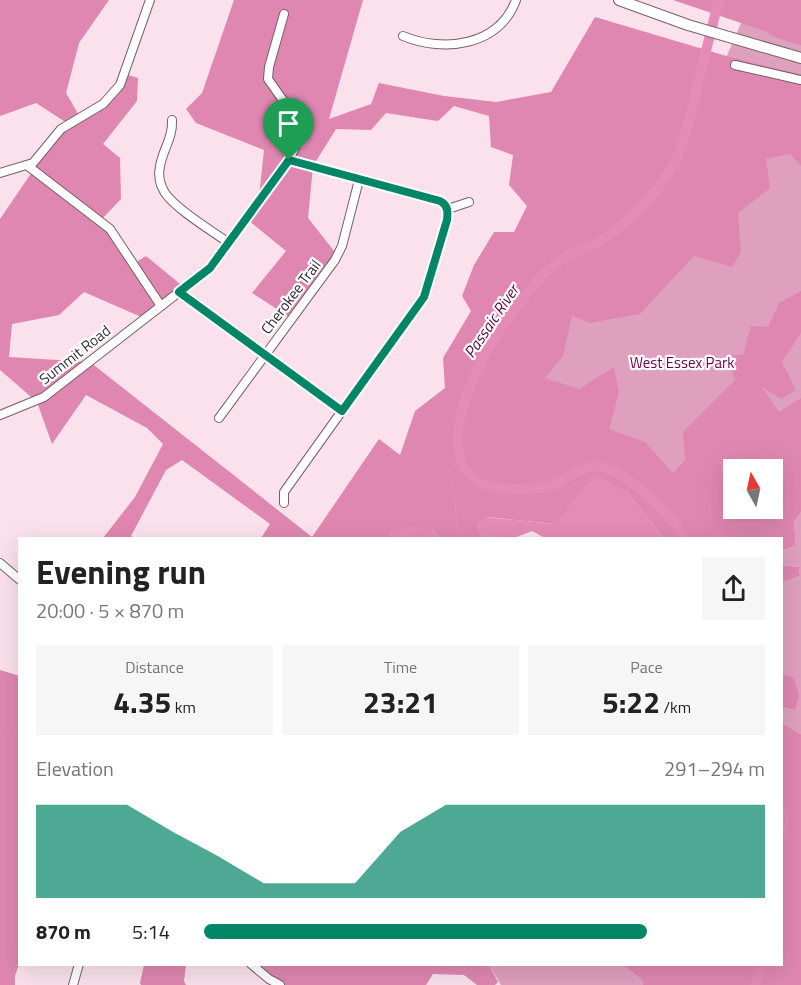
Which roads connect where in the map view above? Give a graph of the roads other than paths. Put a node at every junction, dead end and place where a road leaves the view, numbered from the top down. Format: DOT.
graph roads {
  1 [pos="150,0"];
  2 [pos="516,0"];
  3 [pos="619,0"];
  4 [pos="284,14"];
  5 [pos="403,36"];
  6 [pos="801,58"];
  7 [pos="735,65"];
  8 [pos="801,80"];
  9 [pos="172,120"];
  10 [pos="289,160"];
  11 [pos="28,166"];
  12 [pos="0,173"];
  13 [pos="359,180"];
  14 [pos="469,202"];
  15 [pos="448,209"];
  16 [pos="229,243"];
  17 [pos="179,292"];
  18 [pos="161,306"];
  19 [pos="265,355"];
  20 [pos="342,411"];
  21 [pos="0,415"];
  22 [pos="219,418"];
  23 [pos="285,503"];
  24 [pos="0,563"];
  25 [pos="18,578"];
  26 [pos="79,966"];
  27 [pos="254,966"];
  28 [pos="74,985"];
  29 [pos="280,985"];
  1 -- 11 [label="street"];
  2 -- 5 [label="street"];
  3 -- 6 [label="main road"];
  4 -- 10 [label="street"];
  7 -- 8 [label="street"];
  9 -- 16 [label="street"];
  10 -- 13 [label="street"];
  10 -- 16 [label="street"];
  11 -- 12 [label="street"];
  11 -- 18 [label="street"];
  13 -- 15 [label="street"];
  13 -- 19 [label="street, Cherokee Trail"];
  14 -- 15 [label="street"];
  15 -- 20 [label="street"];
  16 -- 17 [label="street"];
  17 -- 18 [label="street, Summit Road"];
  17 -- 19 [label="street"];
  18 -- 21 [label="street, Summit Road"];
  19 -- 20 [label="street"];
  19 -- 22 [label="street, Cherokee Trail"];
  20 -- 23 [label="street"];
  24 -- 25 [label="street"];
  26 -- 28 [label="street"];
  27 -- 29 [label="street"];
}
